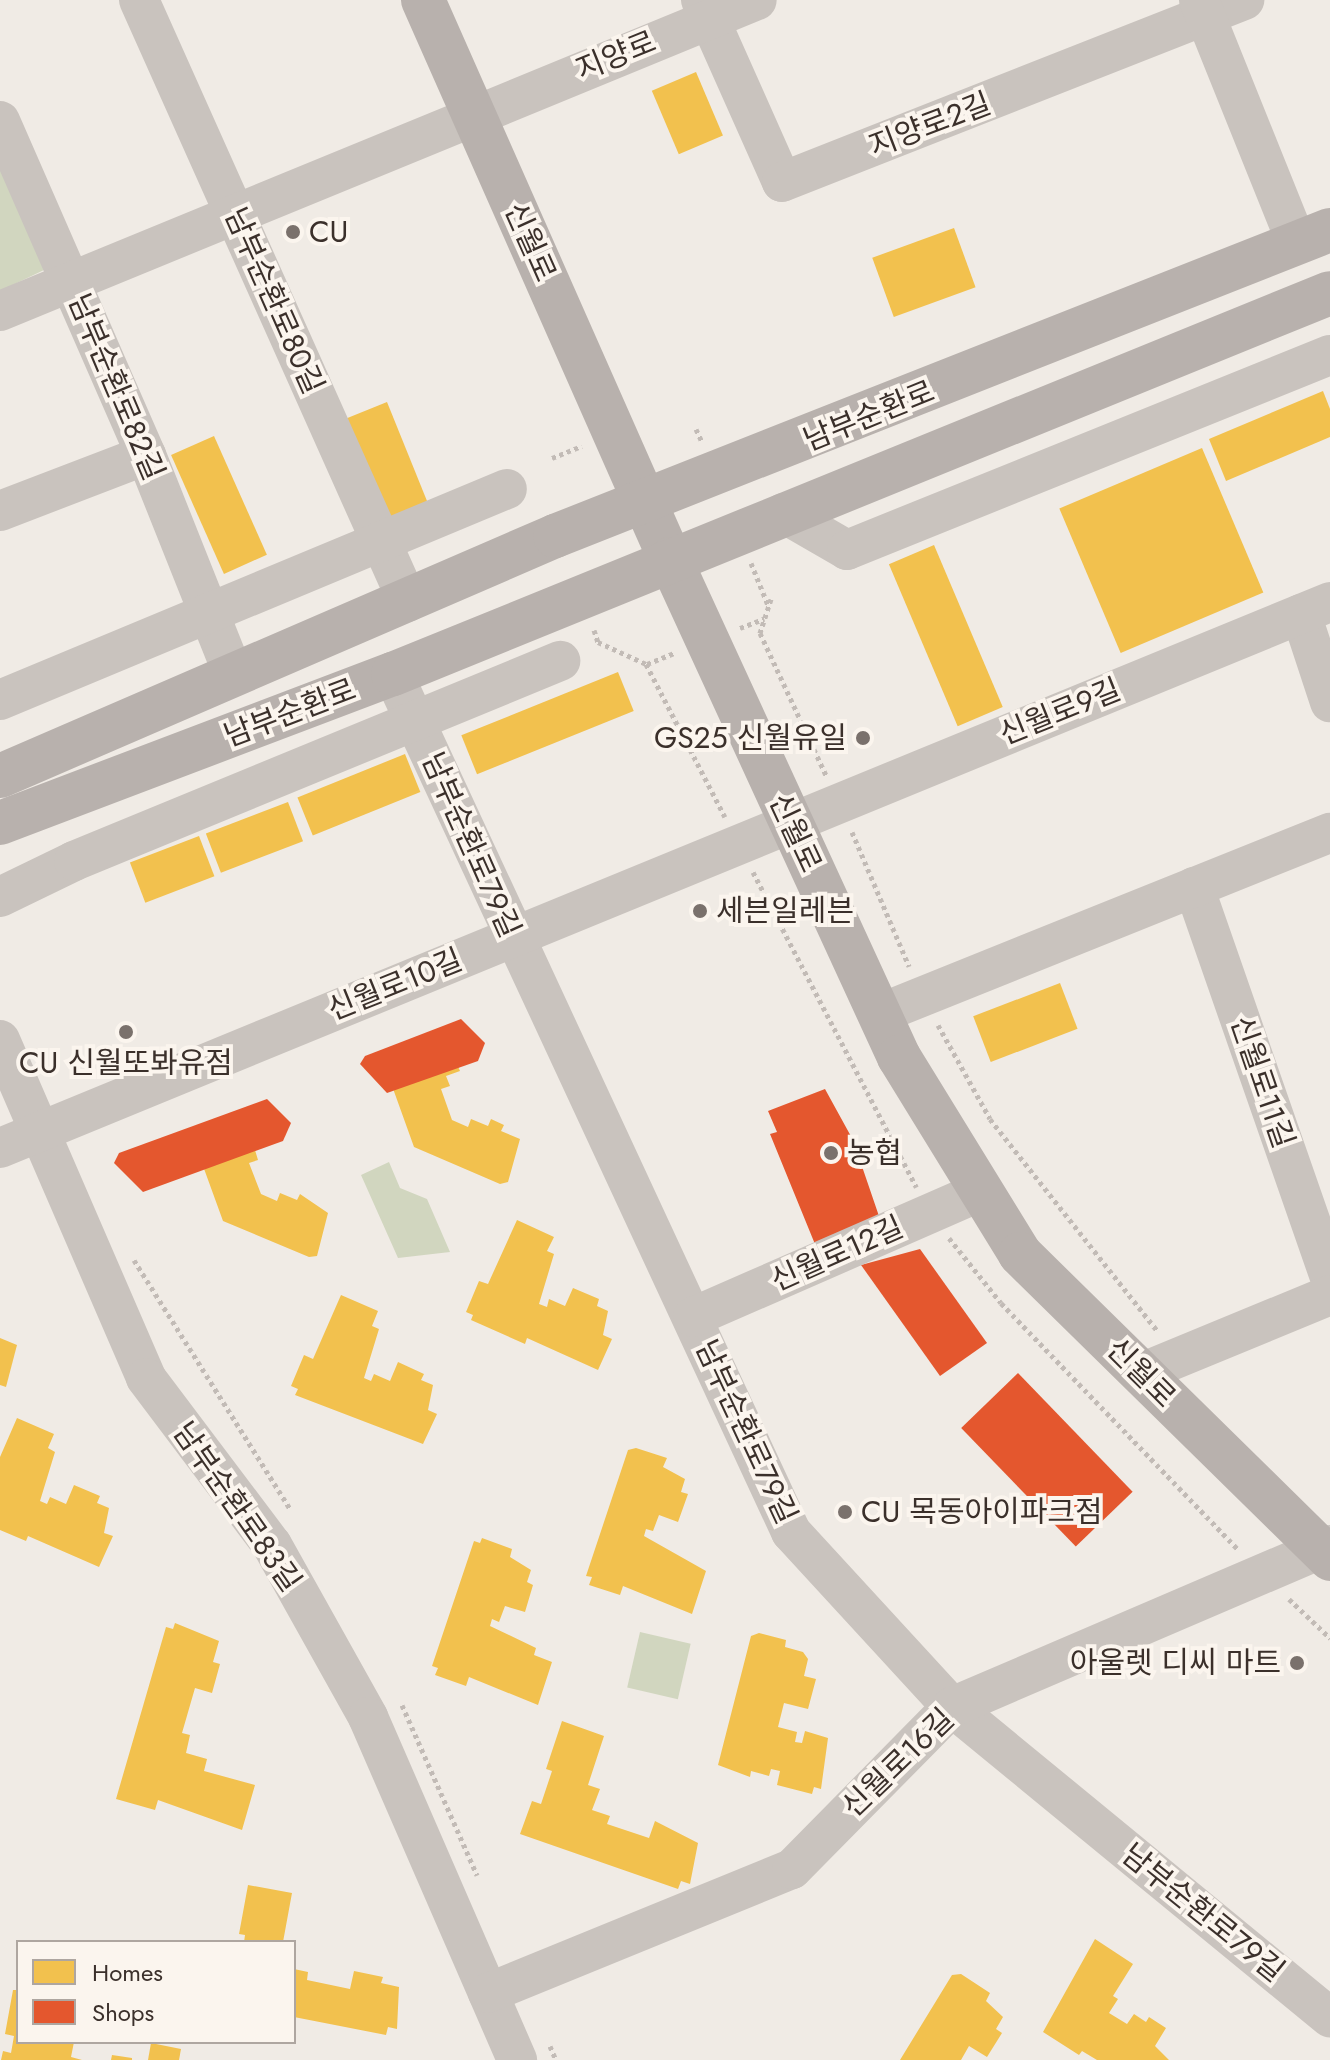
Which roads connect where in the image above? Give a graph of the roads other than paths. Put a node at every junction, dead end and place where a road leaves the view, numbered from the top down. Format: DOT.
graph roads {
  1 [pos="139,0"];
  2 [pos="423,0"];
  3 [pos="757,0"];
  4 [pos="1244,0"];
  5 [pos="1202,8"];
  6 [pos="706,10"];
  7 [pos="474,113"];
  8 [pos="0,121"];
  9 [pos="235,213"];
  10 [pos="1314,237"];
  11 [pos="72,281"];
  12 [pos="1330,293"];
  13 [pos="0,311"];
  14 [pos="1330,355"];
  15 [pos="146,455"];
  16 [pos="507,489"];
  17 [pos="644,503"];
  18 [pos="0,511"];
  19 [pos="783,513"];
  20 [pos="381,542"];
  21 [pos="670,559"];
  22 [pos="408,602"];
  23 [pos="1315,608"];
  24 [pos="208,613"];
  25 [pos="226,656"];
  26 [pos="560,661"];
  27 [pos="393,674"];
  28 [pos="0,700"];
  29 [pos="1330,702"];
  30 [pos="415,722"];
  31 [pos="0,745"];
  32 [pos="152,765"];
  33 [pos="0,776"];
  34 [pos="0,823"];
  35 [pos="790,823"];
  36 [pos="1330,833"];
  37 [pos="0,853"];
  38 [pos="1194,887"];
  39 [pos="0,897"];
  40 [pos="512,937"];
  41 [pos="879,1014"];
  42 [pos="0,1040"];
  43 [pos="38,1132"];
  44 [pos="0,1148"];
  45 [pos="981,1191"];
  46 [pos="1330,1277"];
  47 [pos="1330,1295"];
  48 [pos="693,1317"];
  49 [pos="1160,1365"];
  50 [pos="1327,1551"];
  51 [pos="952,1707"];
  52 [pos="488,1993"];
  53 [pos="1330,2017"];
  54 [pos="517,2060"];
  1 -- 9 [label="street, 남부순환로80길"];
  2 -- 7 [label="main road, 신월로"];
  3 -- 6 [label="street, 지양로"];
  4 -- 5 [label="street, 지양로2길"];
  5 -- 6 [label="street, 지양로2길"];
  5 -- 10 [label="street"];
  6 -- 7 [label="street, 지양로"];
  7 -- 9 [label="street, 지양로"];
  7 -- 17 [label="main road, 신월로"];
  8 -- 11 [label="street, 남부순환로82길"];
  9 -- 11 [label="street, 지양로"];
  9 -- 20 [label="street, 남부순환로80길"];
  10 -- 17 [label="main road, 남부순환로"];
  11 -- 13 [label="street, 지양로"];
  11 -- 15 [label="street, 남부순환로82길"];
  12 -- 19 [label="main road, 남부순환로"];
  14 -- 19 [label="street"];
  15 -- 18 [label="street"];
  15 -- 24 [label="street, 남부순환로82길"];
  16 -- 20 [label="street"];
  17 -- 21 [label="main road, 신월로"];
  17 -- 22 [label="main road, 남부순환로"];
  19 -- 21 [label="main road, 남부순환로"];
  20 -- 22 [label="street, 남부순환로80길"];
  20 -- 24 [label="street"];
  21 -- 27 [label="main road, 남부순환로"];
  21 -- 35 [label="main road, 신월로"];
  22 -- 25 [label="main road, 남부순환로"];
  22 -- 33 [label="main road, 남부순환로"];
  23 -- 29 [label="street"];
  23 -- 35 [label="street, 신월로9길"];
  24 -- 25 [label="street, 남부순환로82길"];
  24 -- 28 [label="street"];
  25 -- 31 [label="main road, 남부순환로"];
  26 -- 30 [label="street, 남부순환로"];
  27 -- 30 [label="street, 남부순환로79길"];
  27 -- 32 [label="main road, 남부순환로"];
  30 -- 39 [label="street, 남부순환로"];
  30 -- 40 [label="street, 남부순환로79길"];
  32 -- 34 [label="main road, 남부순환로"];
  32 -- 37 [label="main road, 남부순환로"];
  35 -- 40 [label="street, 신월로10길"];
  35 -- 41 [label="main road, 신월로"];
  36 -- 38 [label="street"];
  38 -- 41 [label="street"];
  38 -- 46 [label="street, 신월로11길"];
  40 -- 43 [label="street, 신월로10길"];
  40 -- 48 [label="street, 남부순환로79길"];
  41 -- 45 [label="main road, 신월로"];
  42 -- 43 [label="street, 남부순환로83길"];
  43 -- 44 [label="street, 신월로10길"];
  43 -- 52 [label="street, 남부순환로83길"];
  45 -- 48 [label="street, 신월로12길"];
  45 -- 49 [label="main road, 신월로"];
  47 -- 49 [label="street"];
  48 -- 51 [label="street, 남부순환로79길"];
  49 -- 50 [label="main road, 신월로"];
  50 -- 51 [label="street, 신월로16길"];
  51 -- 52 [label="street, 신월로16길"];
  51 -- 53 [label="street, 남부순환로79길"];
  52 -- 54 [label="street, 남부순환로83길"];
}
